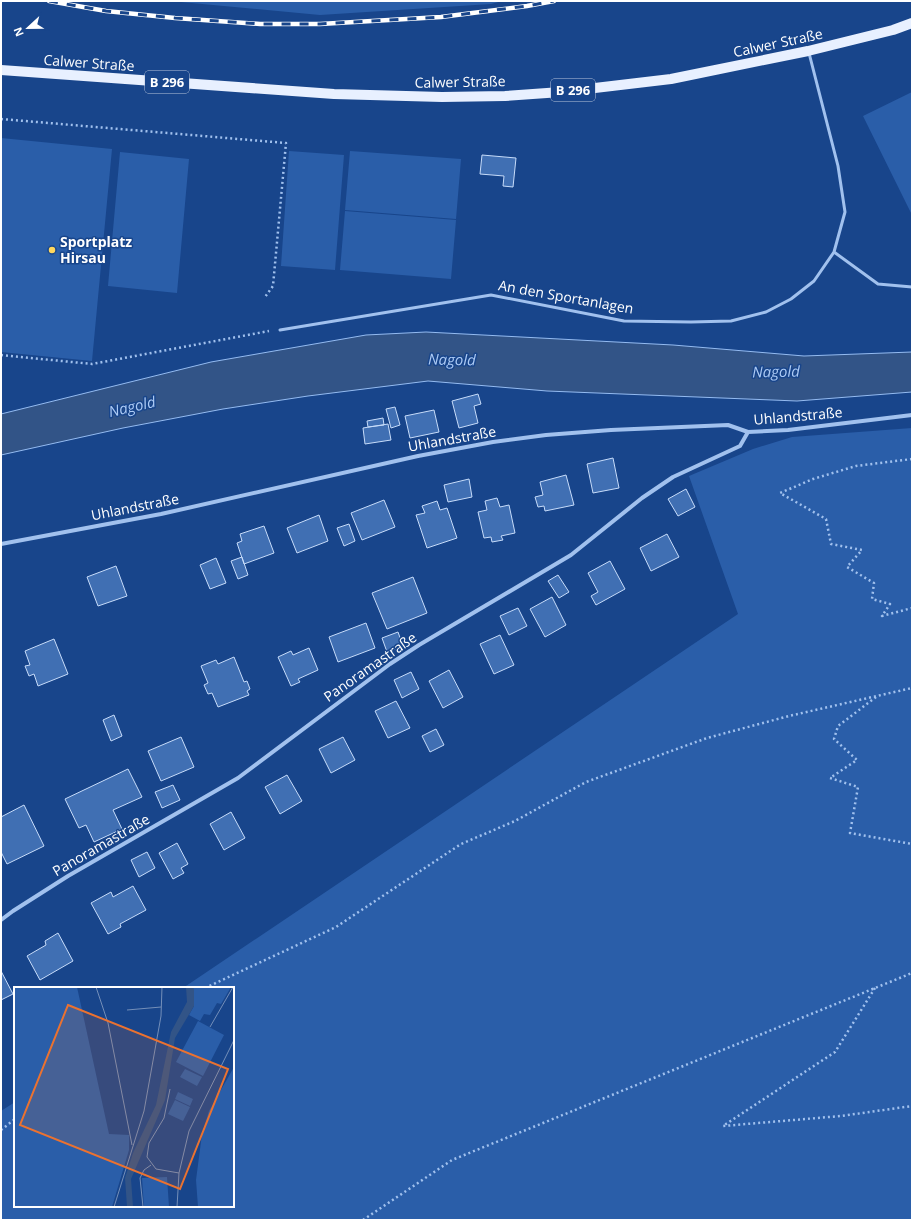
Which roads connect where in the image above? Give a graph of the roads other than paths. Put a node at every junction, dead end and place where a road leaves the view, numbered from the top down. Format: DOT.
graph roads {
  1 [pos="912,23"];
  2 [pos="808,51"];
  3 [pos="1,70"];
  4 [pos="834,252"];
  5 [pos="912,287"];
  6 [pos="280,330"];
  7 [pos="912,415"];
  8 [pos="748,432"];
  9 [pos="1,544"];
  10 [pos="1,920"];
  1 -- 2 [label="main road, Calwer Straße / B 296"];
  2 -- 3 [label="main road, Calwer Straße / B 296"];
  2 -- 4 [label="lane, An den Sportanlagen"];
  4 -- 5 [label="lane"];
  4 -- 6 [label="lane, An den Sportanlagen"];
  7 -- 8 [label="street, Uhlandstraße"];
  8 -- 9 [label="street, Uhlandstraße"];
  8 -- 10 [label="street, Panoramastraße"];
}
